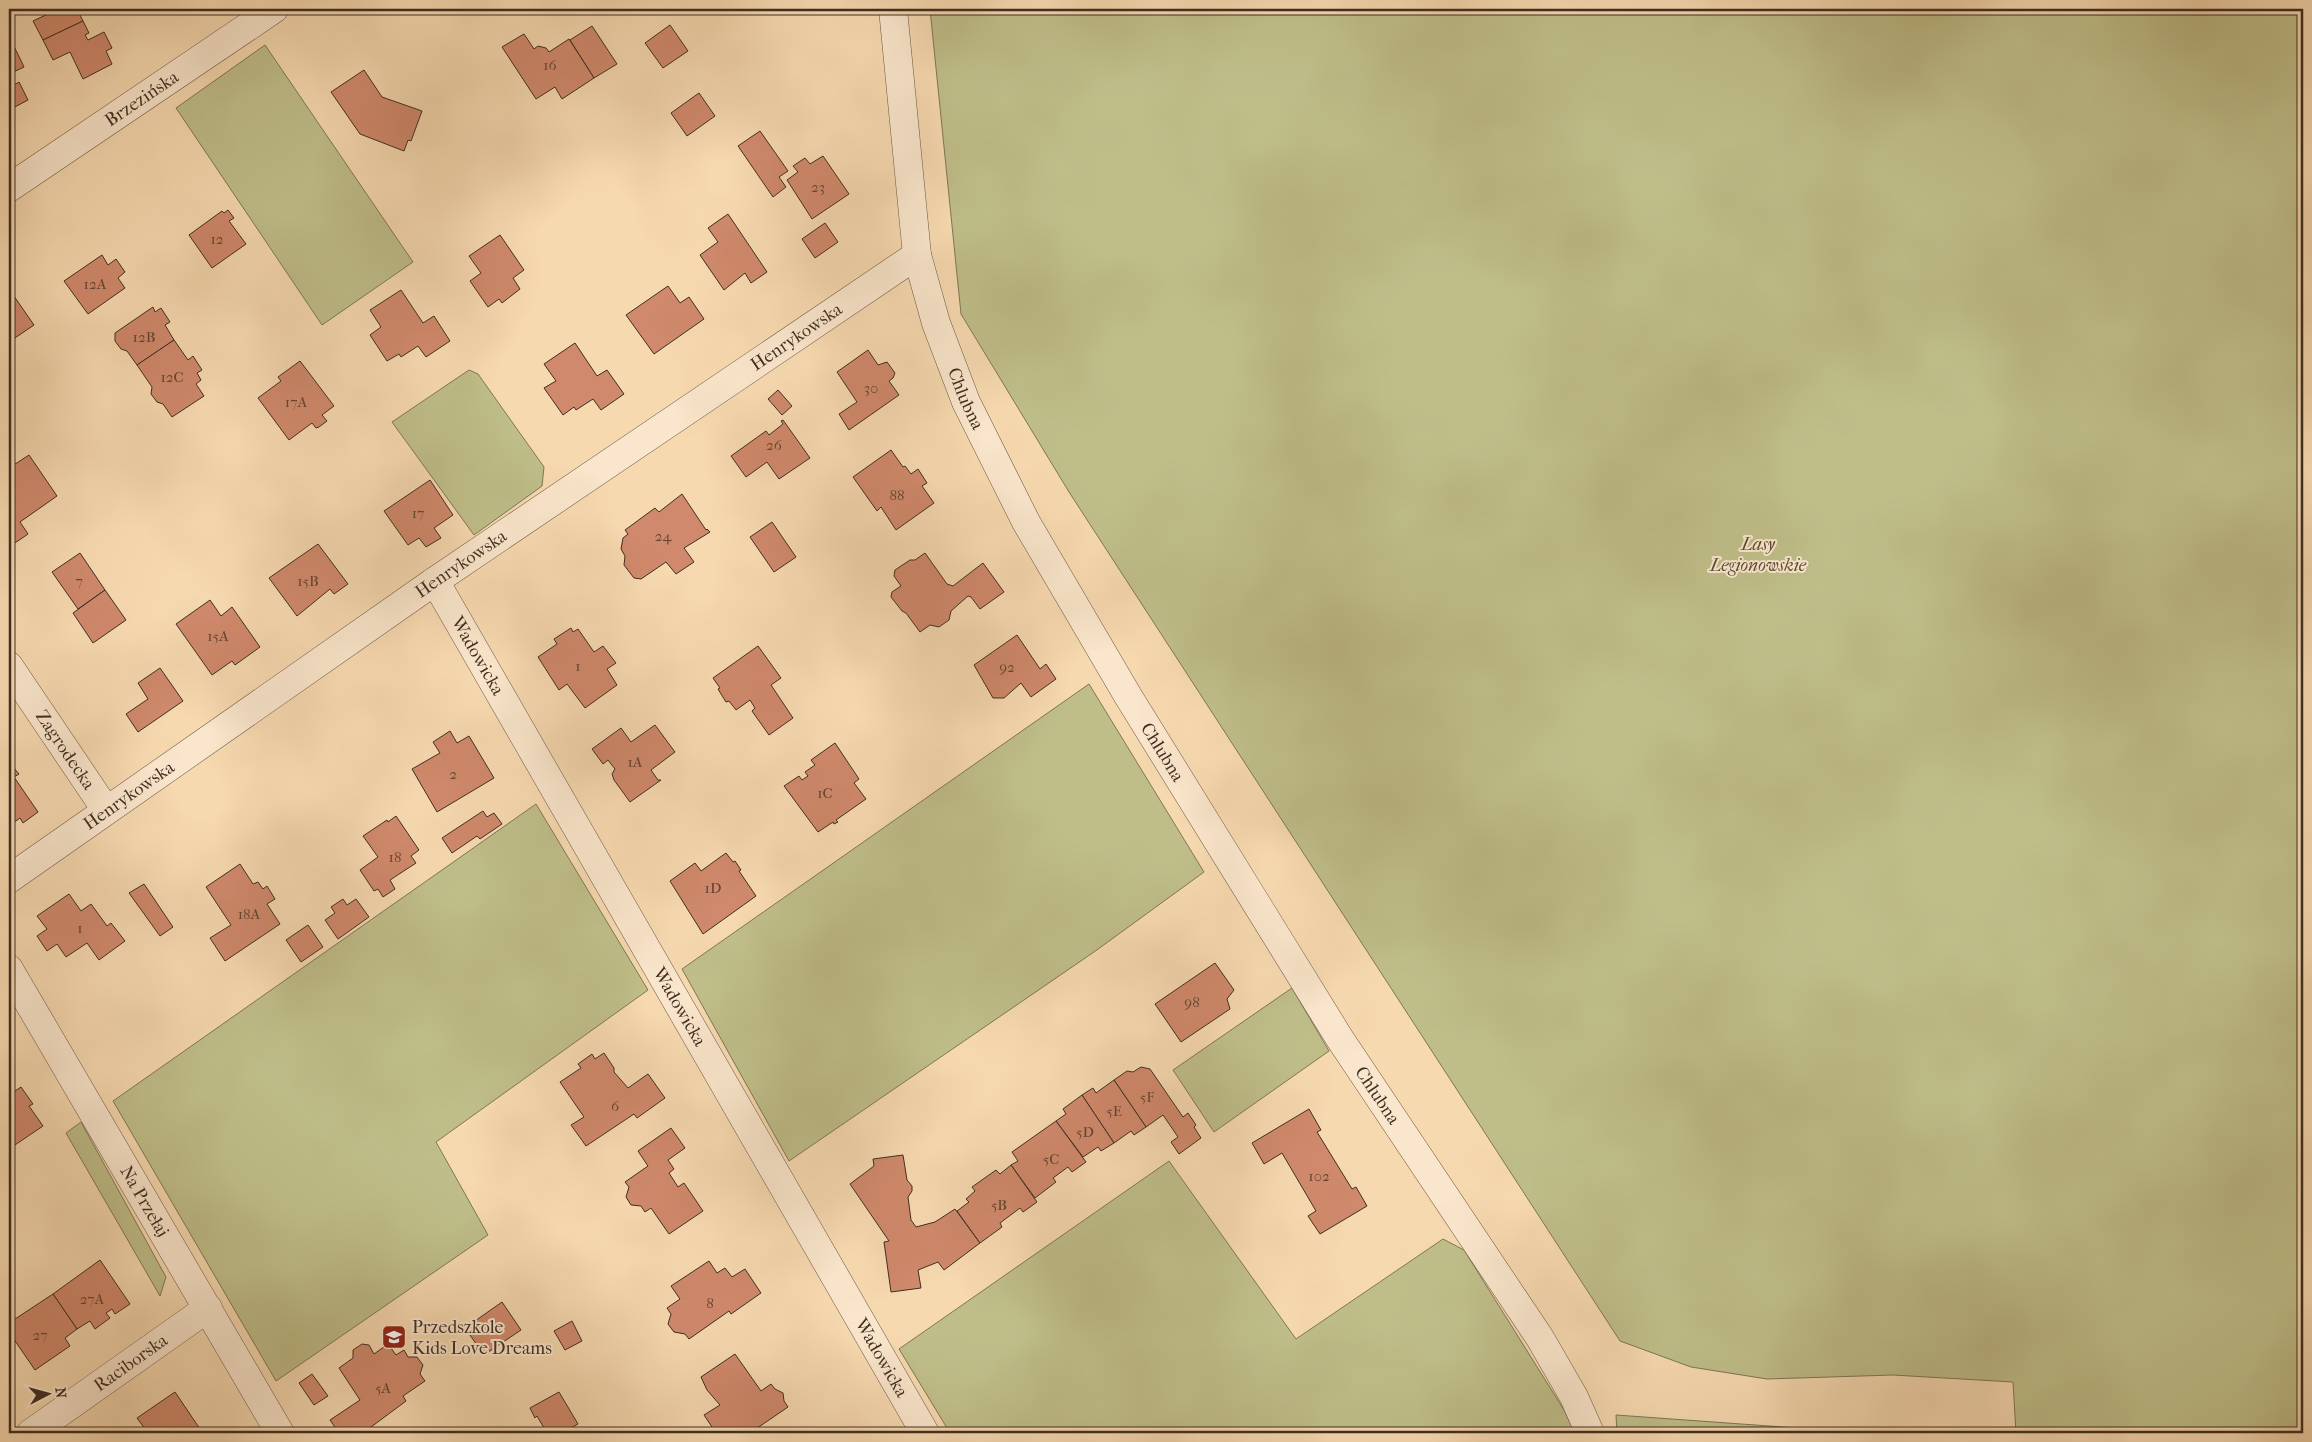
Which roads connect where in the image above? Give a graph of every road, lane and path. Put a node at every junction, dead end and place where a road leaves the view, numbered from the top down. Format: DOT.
graph roads {
  1 [pos="274,9"];
  2 [pos="893,9"];
  3 [pos="9,188"];
  4 [pos="917,255"];
  5 [pos="435,581"];
  6 [pos="9,666"];
  7 [pos="106,810"];
  8 [pos="9,879"];
  9 [pos="9,969"];
  10 [pos="208,1308"];
  11 [pos="31,1433"];
  12 [pos="280,1433"];
  13 [pos="925,1433"];
  14 [pos="1590,1433"];
  1 -- 3 [label="street, Brzezińska"];
  2 -- 4 [label="street, Chlubna"];
  4 -- 5 [label="street, Henrykowska"];
  4 -- 14 [label="street, Chlubna"];
  5 -- 7 [label="street, Henrykowska"];
  5 -- 13 [label="street, Wadowicka"];
  6 -- 7 [label="street, Zagrodecka"];
  7 -- 8 [label="street, Henrykowska"];
  9 -- 10 [label="street, Na Przełaj"];
  10 -- 11 [label="street, Raciborska"];
  10 -- 12 [label="street, Na Przełaj"];
}
